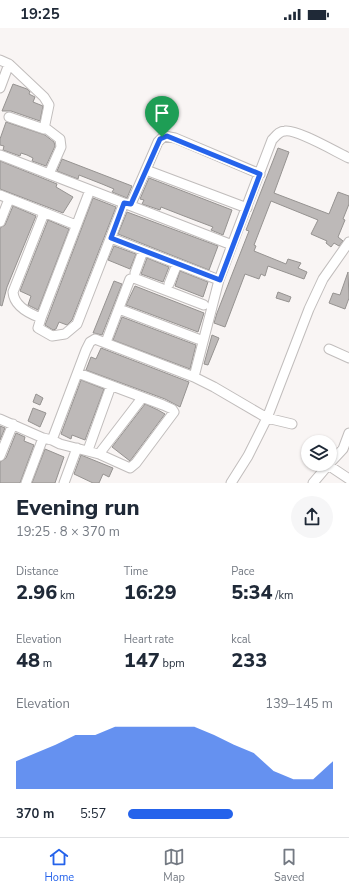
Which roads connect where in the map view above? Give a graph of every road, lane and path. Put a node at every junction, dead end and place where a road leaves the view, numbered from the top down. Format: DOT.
graph roads {
  1 [pos="0,60"];
  2 [pos="9,64"];
  3 [pos="0,88"];
  4 [pos="9,117"];
  5 [pos="44,128"];
  6 [pos="0,155"];
  7 [pos="349,158"];
  8 [pos="146,170"];
  9 [pos="49,174"];
  10 [pos="260,174"];
  11 [pos="90,190"];
  12 [pos="0,195"];
  13 [pos="9,199"];
  14 [pos="127,204"];
  15 [pos="247,208"];
  16 [pos="44,212"];
  17 [pos="0,222"];
  18 [pos="76,225"];
  19 [pos="111,238"];
  20 [pos="349,242"];
  21 [pos="232,245"];
  22 [pos="143,251"];
  23 [pos="177,264"];
  24 [pos="135,272"];
  25 [pos="220,280"];
  26 [pos="169,284"];
  27 [pos="204,305"];
  28 [pos="119,309"];
  29 [pos="41,318"];
  30 [pos="198,340"];
  31 [pos="106,342"];
  32 [pos="329,349"];
  33 [pos="349,358"];
  34 [pos="78,373"];
  35 [pos="195,373"];
  36 [pos="111,386"];
  37 [pos="142,398"];
  38 [pos="267,418"];
  39 [pos="0,419"];
  40 [pos="13,424"];
  41 [pos="292,424"];
  42 [pos="349,433"];
  43 [pos="42,438"];
  44 [pos="52,440"];
  45 [pos="78,448"];
  46 [pos="88,450"];
  47 [pos="99,454"];
  48 [pos="337,455"];
  49 [pos="0,456"];
  50 [pos="337,470"];
  51 [pos="323,471"];
  52 [pos="349,479"];
  53 [pos="26,483"];
  54 [pos="64,483"];
  55 [pos="231,483"];
  56 [pos="313,483"];
  1 -- 2 [label="street"];
  2 -- 3 [label="street"];
  2 -- 5 [label="street"];
  4 -- 5 [label="street"];
  5 -- 9 [label="street"];
  6 -- 9 [label="street"];
  7 -- 10 [label="street"];
  8 -- 10 [label="street"];
  8 -- 14 [label="street"];
  8 -- 15 [label="street"];
  9 -- 11 [label="street"];
  10 -- 15 [label="street"];
  11 -- 14 [label="street"];
  11 -- 18 [label="street"];
  12 -- 13 [label="street"];
  13 -- 16 [label="street"];
  13 -- 17 [label="street"];
  14 -- 19 [label="street"];
  14 -- 21 [label="street"];
  15 -- 21 [label="street"];
  16 -- 18 [label="street"];
  16 -- 29 [label="street"];
  18 -- 29 [label="street"];
  19 -- 22 [label="street"];
  19 -- 29 [label="street"];
  20 -- 38 [label="street"];
  21 -- 25 [label="street"];
  22 -- 23 [label="street"];
  22 -- 24 [label="street"];
  23 -- 25 [label="street"];
  23 -- 26 [label="street"];
  25 -- 35 [label="street"];
  27 -- 28 [label="street"];
  28 -- 30 [label="street"];
  28 -- 31 [label="street"];
  31 -- 34 [label="street"];
  31 -- 38 [label="street"];
  32 -- 33 [label="street"];
  34 -- 36 [label="street"];
  34 -- 44 [label="street"];
  36 -- 37 [label="street"];
  36 -- 46 [label="street"];
  37 -- 47 [label="street"];
  37 -- 47 [label="street"];
  38 -- 41 [label="street"];
  38 -- 55 [label="street"];
  39 -- 40 [label="street"];
  40 -- 43 [label="street"];
  40 -- 49 [label="street"];
  42 -- 48 [label="street"];
  43 -- 44 [label="street"];
  43 -- 53 [label="street"];
  44 -- 45 [label="street"];
  45 -- 46 [label="street"];
  45 -- 54 [label="street"];
  46 -- 47 [label="street"];
  50 -- 52 [label="street"];
  51 -- 56 [label="street"];
}
